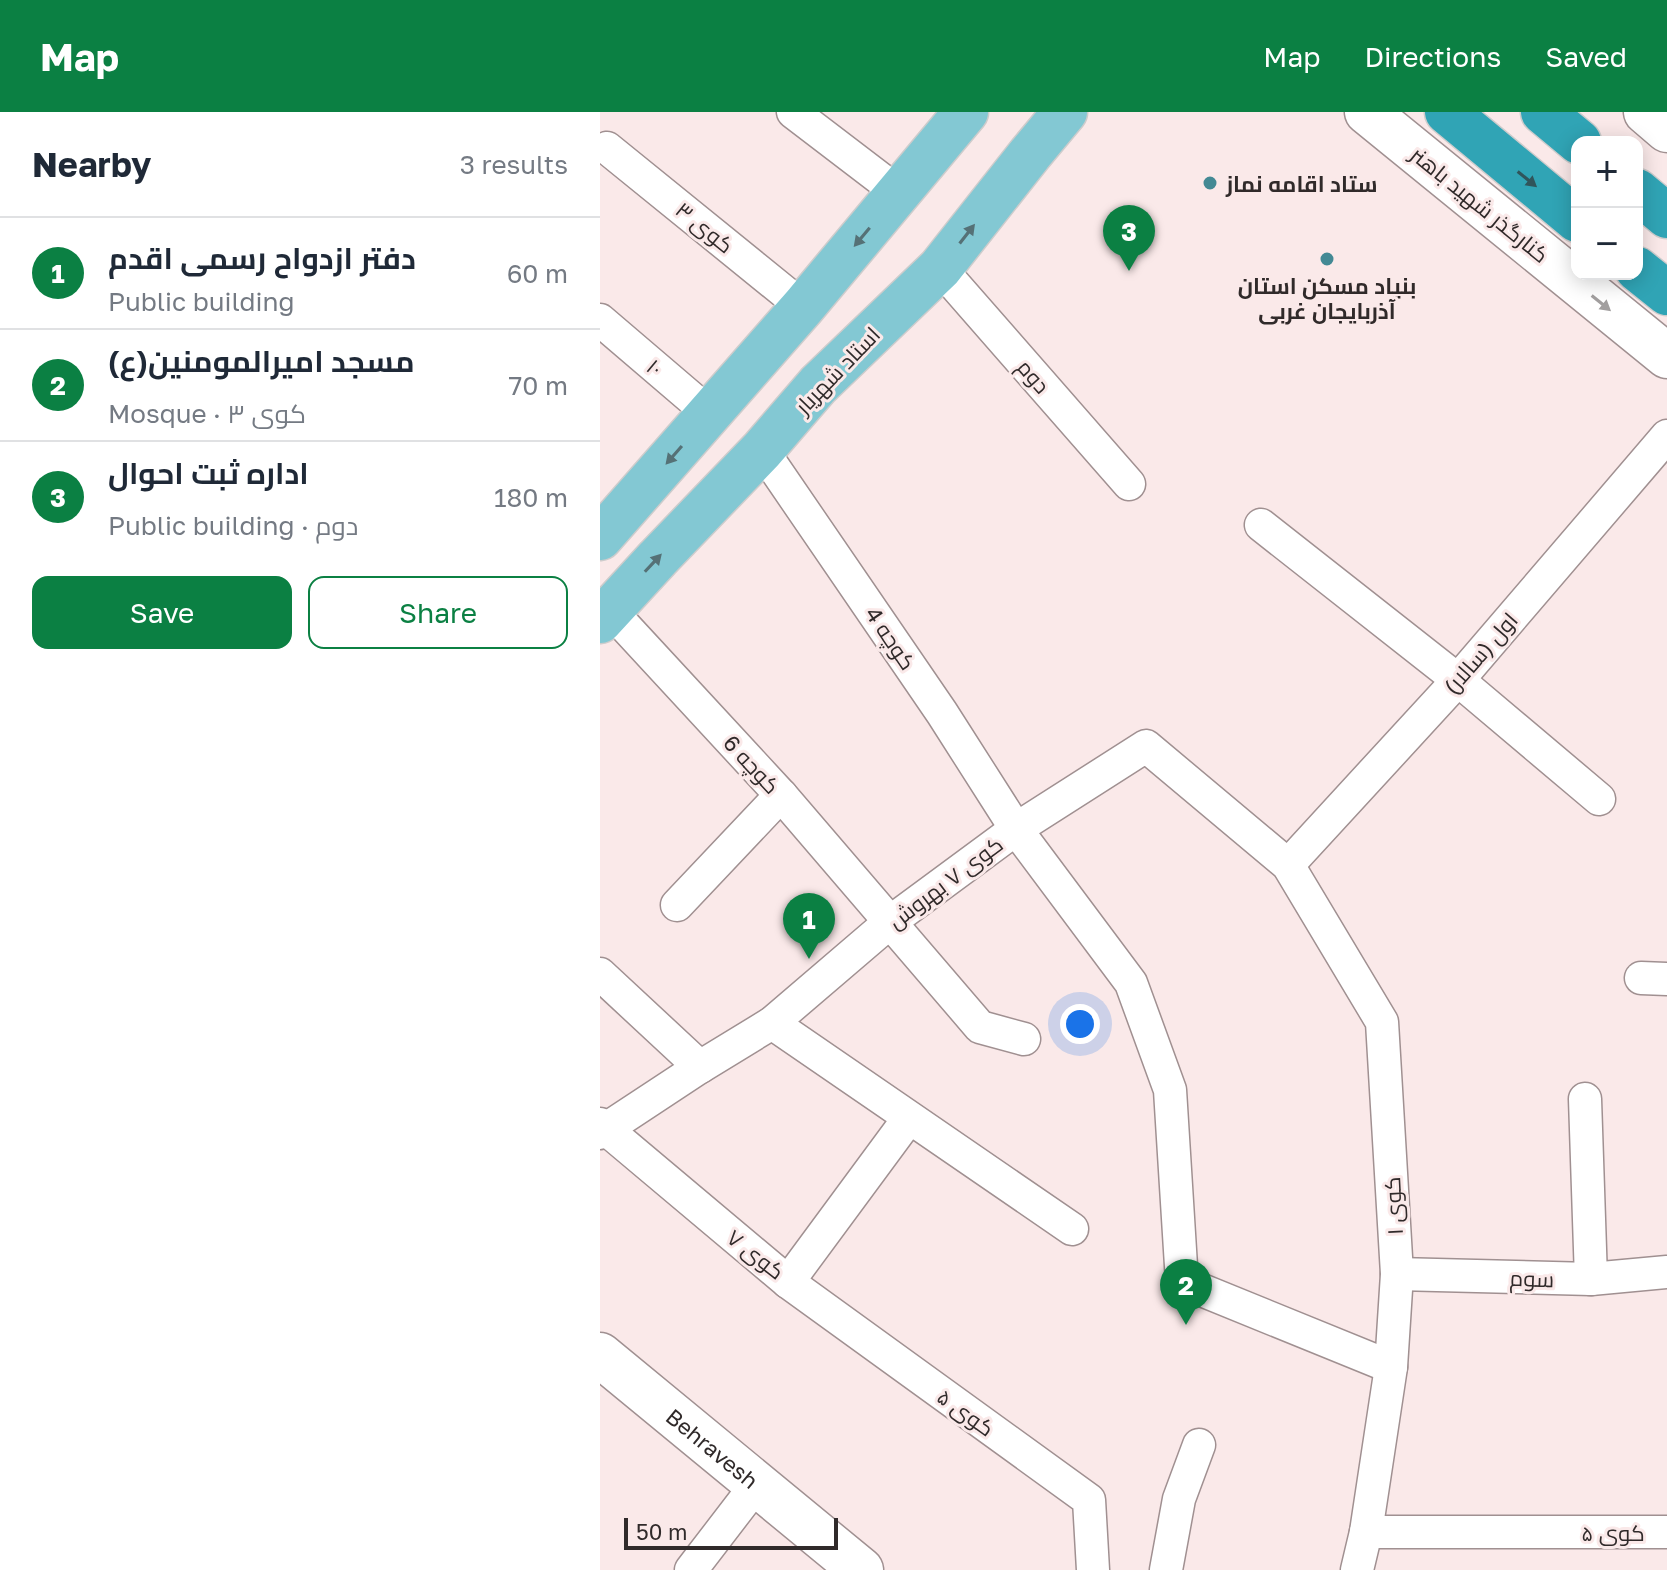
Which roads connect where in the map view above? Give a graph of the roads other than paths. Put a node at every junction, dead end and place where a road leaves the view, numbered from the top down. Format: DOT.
graph roads {
  1 [pos="793,112"];
  2 [pos="966,112"];
  3 [pos="1065,112"];
  4 [pos="1089,112"];
  5 [pos="1367,112"];
  6 [pos="1543,112"];
  7 [pos="1646,112"];
  8 [pos="1463,125"];
  9 [pos="1667,130"];
  10 [pos="1572,136"];
  11 [pos="607,148"];
  12 [pos="1030,154"];
  13 [pos="899,193"];
  14 [pos="1643,196"];
  15 [pos="1571,215"];
  16 [pos="1667,216"];
  17 [pos="940,268"];
  18 [pos="1643,274"];
  19 [pos="1667,293"];
  20 [pos="803,307"];
  21 [pos="600,320"];
  22 [pos="1667,356"];
  23 [pos="710,414"];
  24 [pos="1667,436"];
  25 [pos="762,450"];
  26 [pos="1129,484"];
  27 [pos="1261,525"];
  28 [pos="600,538"];
  29 [pos="605,615"];
  30 [pos="1458,680"];
  31 [pos="781,795"];
  32 [pos="1599,799"];
  33 [pos="1016,829"];
  34 [pos="1288,865"];
  35 [pos="677,905"];
  36 [pos="890,922"];
  37 [pos="600,974"];
  38 [pos="772,1023"];
  39 [pos="1024,1039"];
  40 [pos="700,1067"];
  41 [pos="1585,1099"];
  42 [pos="909,1118"];
  43 [pos="602,1129"];
  44 [pos="1072,1229"];
  45 [pos="1667,1272"];
  46 [pos="1397,1274"];
  47 [pos="1591,1279"];
  48 [pos="788,1282"];
  49 [pos="600,1355"];
  50 [pos="1391,1367"];
  51 [pos="1199,1445"];
  52 [pos="757,1484"];
  53 [pos="1366,1532"];
  54 [pos="1667,1532"];
  55 [pos="691,1570"];
  56 [pos="861,1570"];
  57 [pos="1093,1570"];
  58 [pos="1166,1570"];
  59 [pos="1357,1570"];
  1 -- 13 [label="street"];
  2 -- 13 [label="main road"];
  3 -- 12 [label="main road, استاد شهریار"];
  4 -- 12 [label="main road"];
  5 -- 22 [label="main road, کنارگذر شهید باهنر, one-way"];
  6 -- 10 [label="highway"];
  7 -- 9 [label="main road"];
  8 -- 15 [label="highway, one-way"];
  11 -- 20 [label="street, کوی ۳"];
  17 -- 12 [label="main road, استاد شهریار, one-way"];
  13 -- 20 [label="main road, one-way"];
  14 -- 16 [label="highway"];
  17 -- 25 [label="main road, استاد شهریار"];
  17 -- 26 [label="street, دوم"];
  18 -- 19 [label="highway"];
  20 -- 23 [label="main road"];
  21 -- 23 [label="street, ۱۰"];
  23 -- 28 [label="main road, one-way"];
  24 -- 30 [label="street, اول (سالار)"];
  29 -- 25 [label="main road, استاد شهریار, one-way"];
  25 -- 33 [label="street, کوچه 4"];
  27 -- 30 [label="street"];
  29 -- 31 [label="street, کوچه 6"];
  30 -- 32 [label="street"];
  30 -- 34 [label="street, اول (سالار)"];
  31 -- 35 [label="street"];
  31 -- 36 [label="street, کوچه 6"];
  33 -- 34 [label="street, کوی ۷ بهروش"];
  33 -- 36 [label="street, کوی ۷ بهروش"];
  33 -- 50 [label="street, کوچه 4"];
  34 -- 46 [label="street, کوی ۱"];
  36 -- 38 [label="street, کوی ۷ بهروش"];
  36 -- 39 [label="street, کوچه 6"];
  37 -- 40 [label="street"];
  38 -- 40 [label="street, کوی ۷ بهروش"];
  38 -- 42 [label="street"];
  40 -- 43 [label="street, کوی ۷ بهروش"];
  41 -- 47 [label="street"];
  42 -- 44 [label="street"];
  42 -- 48 [label="street, کوی ۷"];
  43 -- 48 [label="street, کوی ۷"];
  45 -- 47 [label="street, سوم"];
  46 -- 47 [label="street, سوم"];
  46 -- 50 [label="street, کوی ۱"];
  48 -- 57 [label="street, کوی ۵"];
  49 -- 52 [label="main road, Behravesh"];
  50 -- 53 [label="street, کوی ۱"];
  51 -- 58 [label="street"];
  52 -- 55 [label="street"];
  52 -- 56 [label="main road, Behravesh"];
  53 -- 54 [label="street, کوی ۵"];
  53 -- 59 [label="street, کوی ۱"];
}
